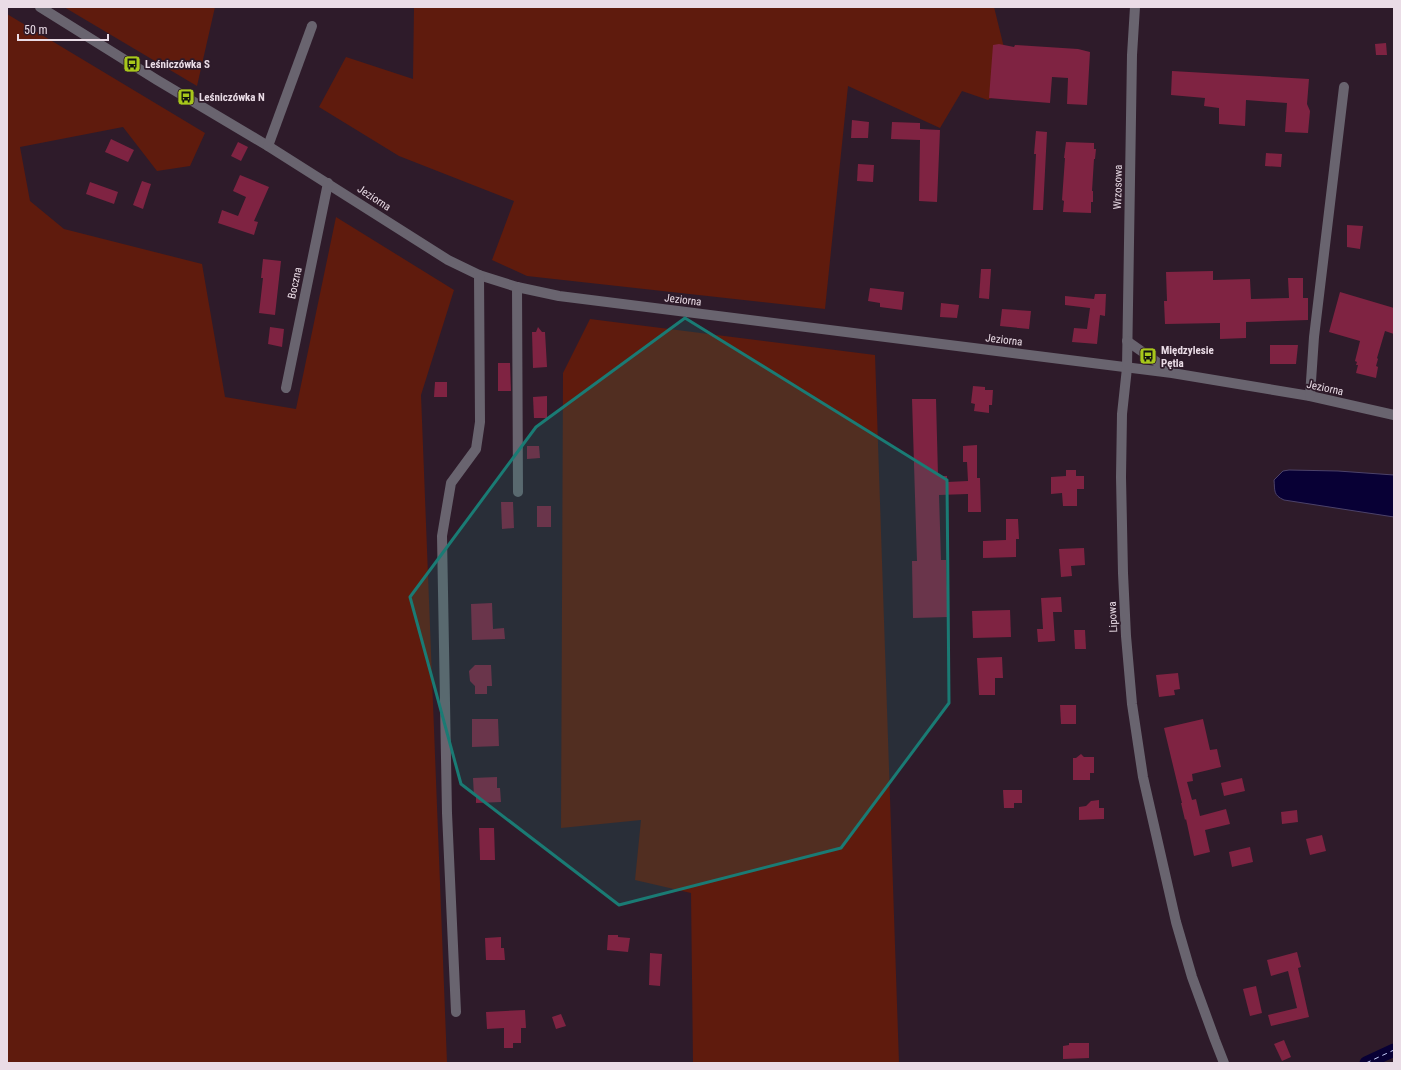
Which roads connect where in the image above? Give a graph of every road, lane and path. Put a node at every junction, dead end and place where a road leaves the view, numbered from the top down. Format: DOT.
graph roads {
  1 [pos="40,7"];
  2 [pos="1134,7"];
  3 [pos="312,26"];
  4 [pos="1344,87"];
  5 [pos="268,146"];
  6 [pos="328,183"];
  7 [pos="479,275"];
  8 [pos="517,287"];
  9 [pos="1127,341"];
  10 [pos="1127,368"];
  11 [pos="1172,373"];
  12 [pos="286,388"];
  13 [pos="1310,396"];
  14 [pos="1394,415"];
  15 [pos="518,492"];
  16 [pos="456,1012"];
  17 [pos="1224,1063"];
  1 -- 5 [label="street, Jeziorna"];
  2 -- 9 [label="street, Wrzosowa"];
  3 -- 5 [label="street"];
  4 -- 13 [label="street"];
  5 -- 6 [label="street, Jeziorna"];
  6 -- 7 [label="street, Jeziorna"];
  6 -- 12 [label="street, Boczna"];
  7 -- 8 [label="street, Jeziorna"];
  7 -- 16 [label="street"];
  8 -- 10 [label="street, Jeziorna"];
  8 -- 15 [label="street"];
  9 -- 10 [label="street, Wrzosowa"];
  9 -- 11 [label="street"];
  10 -- 11 [label="street, Jeziorna"];
  10 -- 17 [label="street, Lipowa"];
  11 -- 13 [label="street, Jeziorna"];
  13 -- 14 [label="street, Jeziorna"];
}
